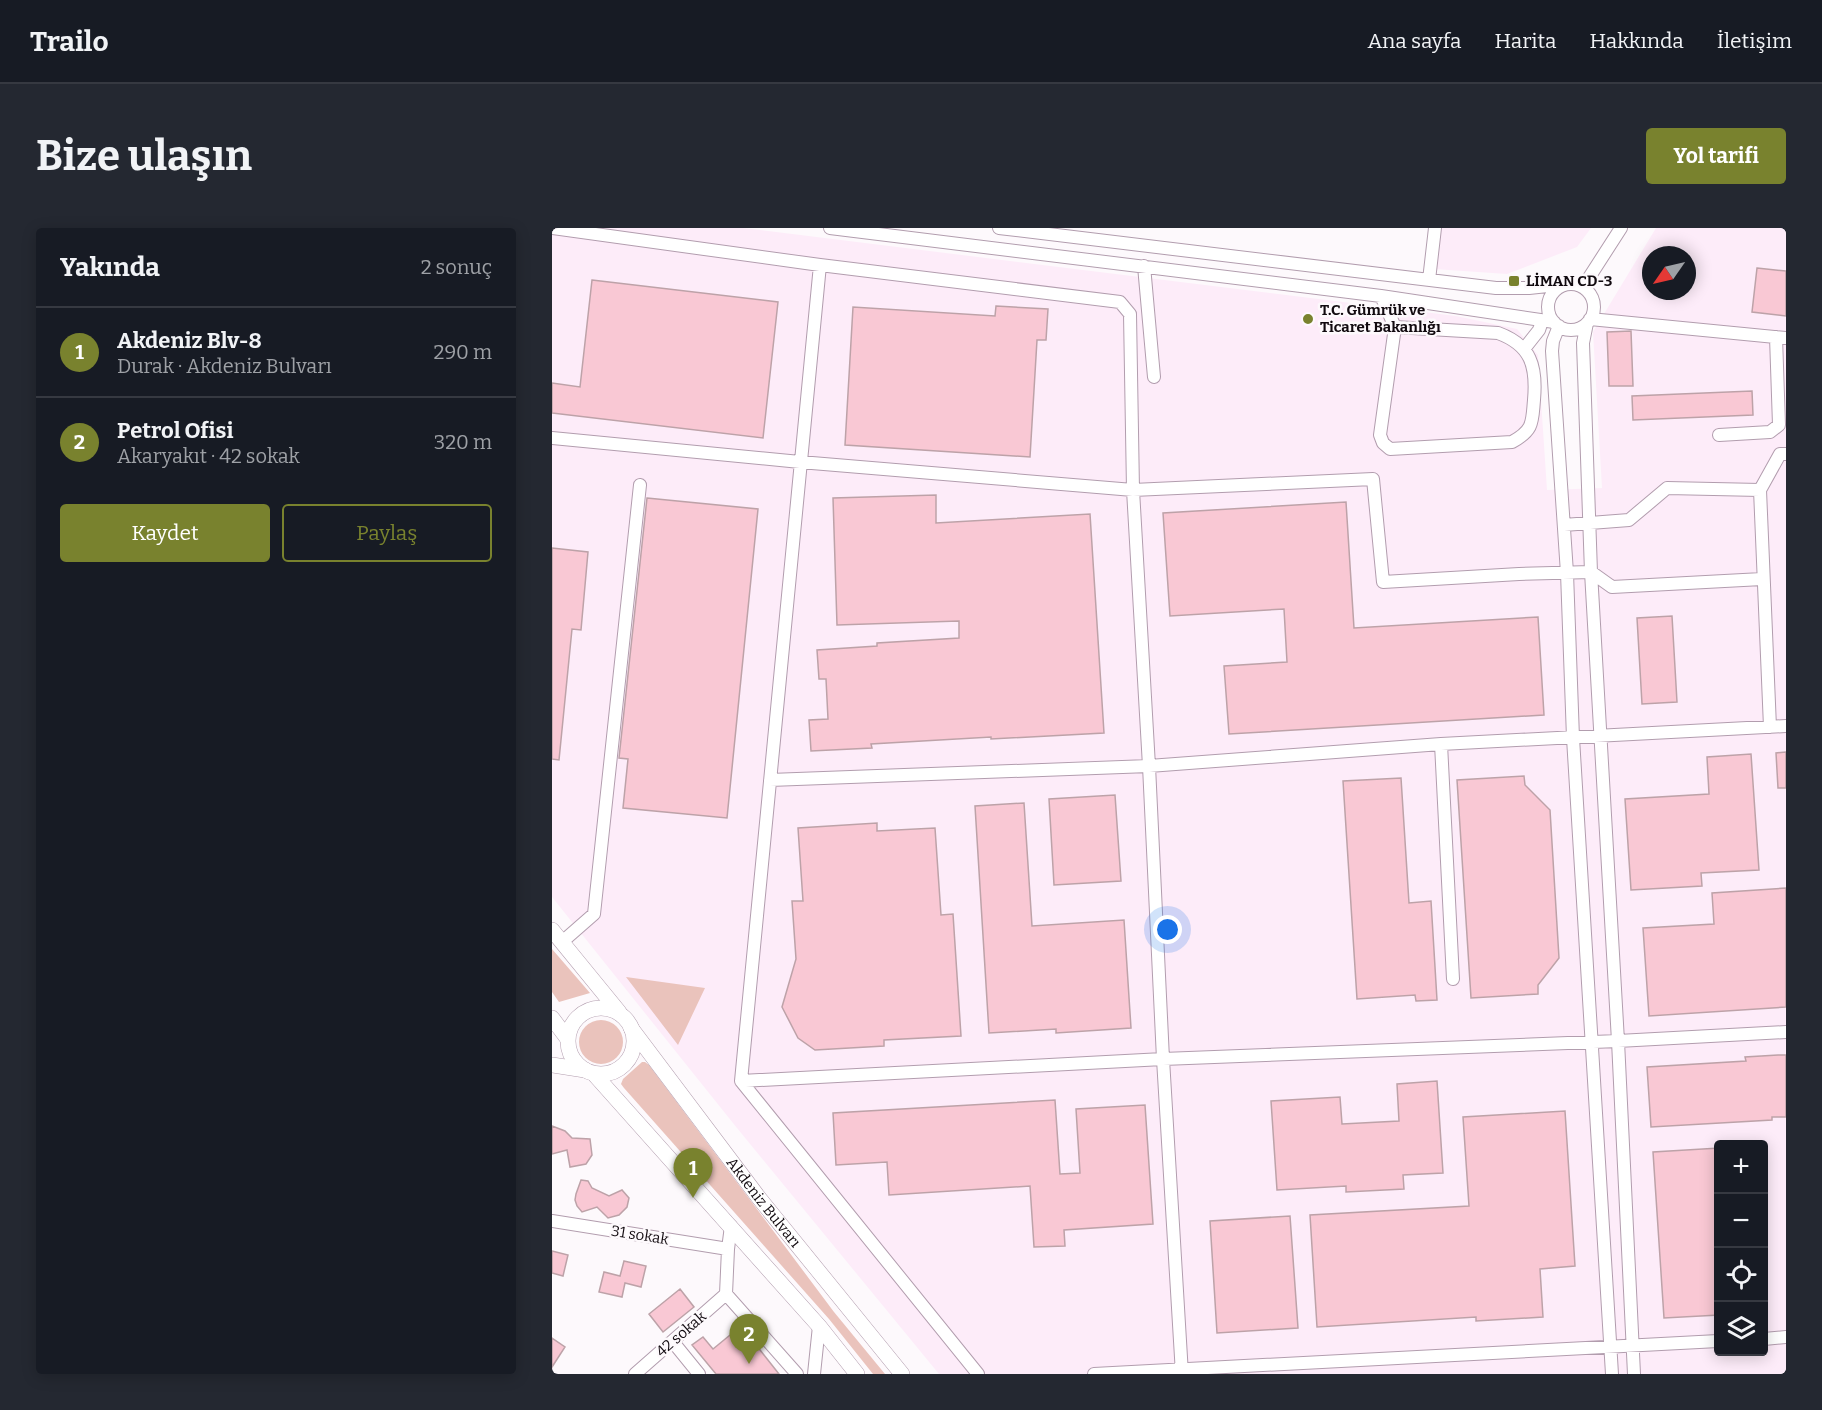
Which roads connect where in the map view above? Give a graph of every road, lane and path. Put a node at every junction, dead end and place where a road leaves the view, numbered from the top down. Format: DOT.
graph roads {
  1 [pos="552,228"];
  2 [pos="830,228"];
  3 [pos="999,228"];
  4 [pos="1435,228"];
  5 [pos="1621,228"];
  6 [pos="852,229"];
  7 [pos="874,231"];
  8 [pos="820,265"];
  9 [pos="1144,266"];
  10 [pos="1429,280"];
  11 [pos="1566,284"];
  12 [pos="1583,287"];
  13 [pos="1381,296"];
  14 [pos="1589,321"];
  15 [pos="1552,323"];
  16 [pos="1395,327"];
  17 [pos="1781,338"];
  18 [pos="1524,349"];
  19 [pos="1154,377"];
  20 [pos="1719,435"];
  21 [pos="552,438"];
  22 [pos="1786,454"];
  23 [pos="800,462"];
  24 [pos="640,485"];
  25 [pos="1133,490"];
  26 [pos="1760,490"];
  27 [pos="1590,523"];
  28 [pos="1564,525"];
  29 [pos="1591,572"];
  30 [pos="1567,573"];
  31 [pos="1762,579"];
  32 [pos="1786,726"];
  33 [pos="1770,727"];
  34 [pos="1601,737"];
  35 [pos="1573,738"];
  36 [pos="1441,744"];
  37 [pos="1149,766"];
  38 [pos="770,780"];
  39 [pos="557,936"];
  40 [pos="1453,980"];
  41 [pos="621,1014"];
  42 [pos="552,1018"];
  43 [pos="632,1028"];
  44 [pos="552,1030"];
  45 [pos="1786,1032"];
  46 [pos="567,1038"];
  47 [pos="1592,1041"];
  48 [pos="1618,1041"];
  49 [pos="1163,1059"];
  50 [pos="552,1065"];
  51 [pos="589,1072"];
  52 [pos="741,1081"];
  53 [pos="552,1221"];
  54 [pos="731,1227"];
  55 [pos="728,1249"];
  56 [pos="726,1294"];
  57 [pos="819,1326"];
  58 [pos="1786,1337"];
  59 [pos="1768,1339"];
  60 [pos="1714,1341"];
  61 [pos="673,1342"];
  62 [pos="1633,1346"];
  63 [pos="1610,1347"];
  64 [pos="1182,1371"];
  65 [pos="635,1374"];
  66 [pos="699,1374"];
  67 [pos="797,1374"];
  68 [pos="814,1374"];
  69 [pos="857,1374"];
  70 [pos="902,1374"];
  71 [pos="978,1374"];
  72 [pos="1094,1374"];
  73 [pos="1612,1374"];
  74 [pos="1634,1374"];
  1 -- 8 [label="street"];
  2 -- 6 [label="street"];
  3 -- 10 [label="street"];
  4 -- 10 [label="street"];
  5 -- 12 [label="street"];
  6 -- 7 [label="street"];
  7 -- 9 [label="street"];
  8 -- 23 [label="street"];
  8 -- 25 [label="street"];
  9 -- 13 [label="street"];
  9 -- 19 [label="street"];
  10 -- 11 [label="street"];
  11 -- 12 [label="street"];
  11 -- 15 [label="street"];
  12 -- 14 [label="street"];
  13 -- 15 [label="street"];
  13 -- 16 [label="street"];
  14 -- 15 [label="street"];
  14 -- 17 [label="street"];
  14 -- 27 [label="street"];
  15 -- 18 [label="street"];
  15 -- 28 [label="street"];
  16 -- 18 [label="street"];
  16 -- 18 [label="street"];
  17 -- 20 [label="street"];
  21 -- 23 [label="street"];
  22 -- 26 [label="street"];
  23 -- 25 [label="street"];
  23 -- 38 [label="street"];
  24 -- 39 [label="street"];
  25 -- 30 [label="street"];
  25 -- 37 [label="street"];
  26 -- 27 [label="street"];
  26 -- 31 [label="street"];
  27 -- 28 [label="street"];
  27 -- 29 [label="street"];
  28 -- 30 [label="street"];
  29 -- 30 [label="street"];
  29 -- 31 [label="street"];
  29 -- 34 [label="street"];
  30 -- 35 [label="street"];
  31 -- 33 [label="street"];
  32 -- 33 [label="street"];
  33 -- 34 [label="street"];
  34 -- 35 [label="street"];
  34 -- 48 [label="street"];
  35 -- 36 [label="street"];
  35 -- 47 [label="street"];
  36 -- 37 [label="street"];
  36 -- 40 [label="street"];
  37 -- 38 [label="street"];
  37 -- 49 [label="street"];
  38 -- 52 [label="street"];
  39 -- 41 [label="main road"];
  41 -- 43 [label="main road"];
  41 -- 46 [label="main road"];
  42 -- 46 [label="main road"];
  43 -- 51 [label="main road"];
  43 -- 70 [label="main road, Akdeniz Bulvarı"];
  44 -- 46 [label="main road"];
  45 -- 48 [label="street"];
  46 -- 51 [label="main road"];
  47 -- 48 [label="street"];
  47 -- 49 [label="street"];
  47 -- 63 [label="street"];
  48 -- 62 [label="street"];
  49 -- 52 [label="street"];
  49 -- 64 [label="street"];
  50 -- 51 [label="main road"];
  51 -- 54 [label="main road"];
  52 -- 71 [label="street"];
  53 -- 55 [label="street, 31 sokak"];
  54 -- 55 [label="street"];
  54 -- 57 [label="main road"];
  55 -- 56 [label="street"];
  56 -- 61 [label="street, 42 sokak"];
  56 -- 67 [label="street"];
  57 -- 68 [label="street"];
  57 -- 69 [label="main road"];
  58 -- 59 [label="street"];
  60 -- 62 [label="street"];
  61 -- 65 [label="street, 42 sokak"];
  61 -- 66 [label="street"];
  62 -- 63 [label="street"];
  62 -- 74 [label="street"];
  63 -- 64 [label="street"];
  63 -- 73 [label="street"];
  64 -- 72 [label="street"];
}
